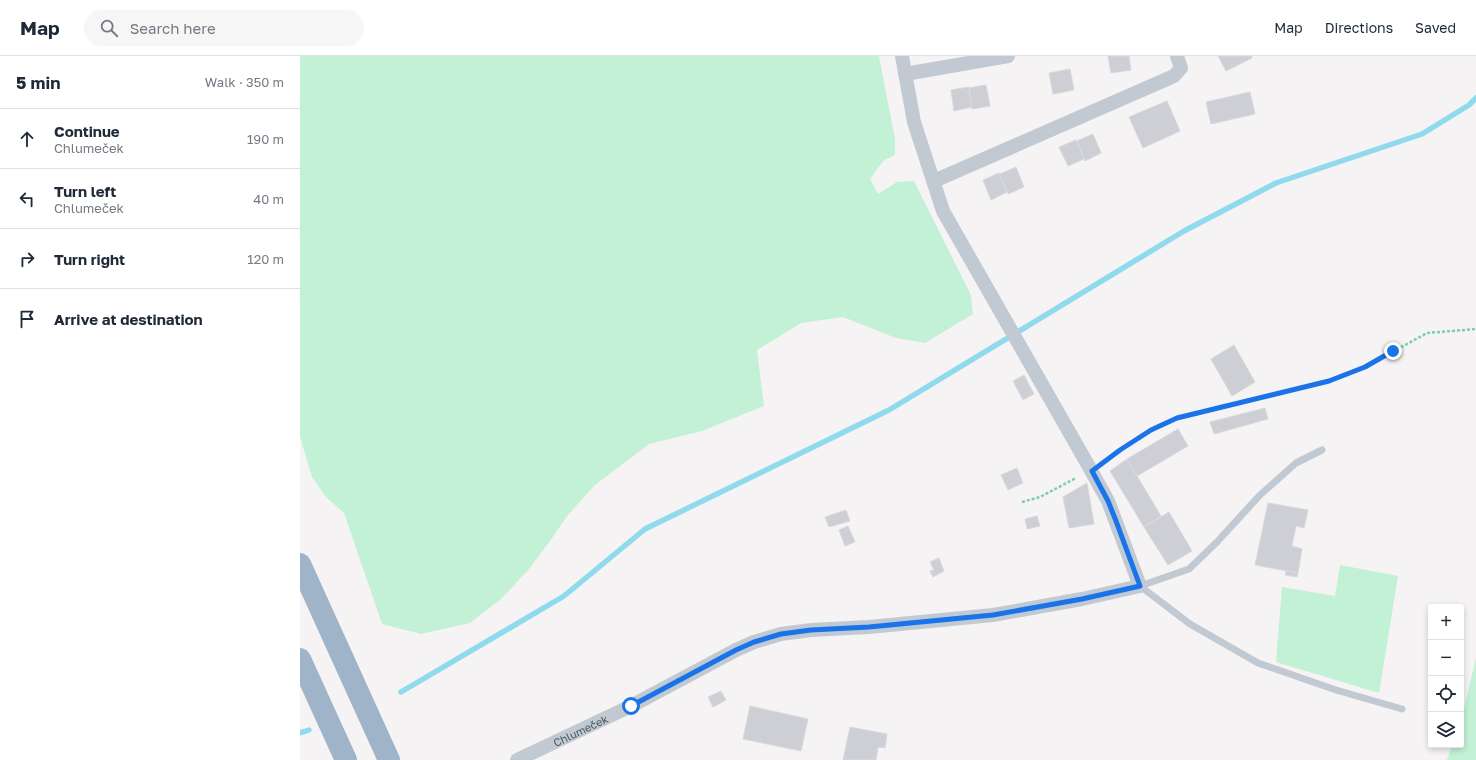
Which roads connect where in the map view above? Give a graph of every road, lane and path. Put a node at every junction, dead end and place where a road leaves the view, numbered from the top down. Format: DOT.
graph roads {
  1 [pos="902,56"];
  2 [pos="1008,56"];
  3 [pos="1177,56"];
  4 [pos="905,74"];
  5 [pos="934,182"];
  6 [pos="1476,329"];
  7 [pos="1322,450"];
  8 [pos="1090,468"];
  9 [pos="1022,502"];
  10 [pos="300,564"];
  11 [pos="1140,586"];
  12 [pos="300,659"];
  13 [pos="300,668"];
  14 [pos="1402,709"];
  15 [pos="331,760"];
  16 [pos="346,760"];
  17 [pos="389,760"];
  18 [pos="517,760"];
  1 -- 4 [label="street"];
  2 -- 4 [label="street"];
  3 -- 5 [label="street"];
  4 -- 5 [label="street"];
  5 -- 8 [label="street"];
  6 -- 8 [label="path"];
  7 -- 11 [label="lane"];
  8 -- 9 [label="path"];
  8 -- 11 [label="street"];
  10 -- 17 [label="highway"];
  11 -- 14 [label="lane"];
  11 -- 18 [label="street, Chlumeček"];
  12 -- 16 [label="highway"];
  13 -- 15 [label="highway"];
}
